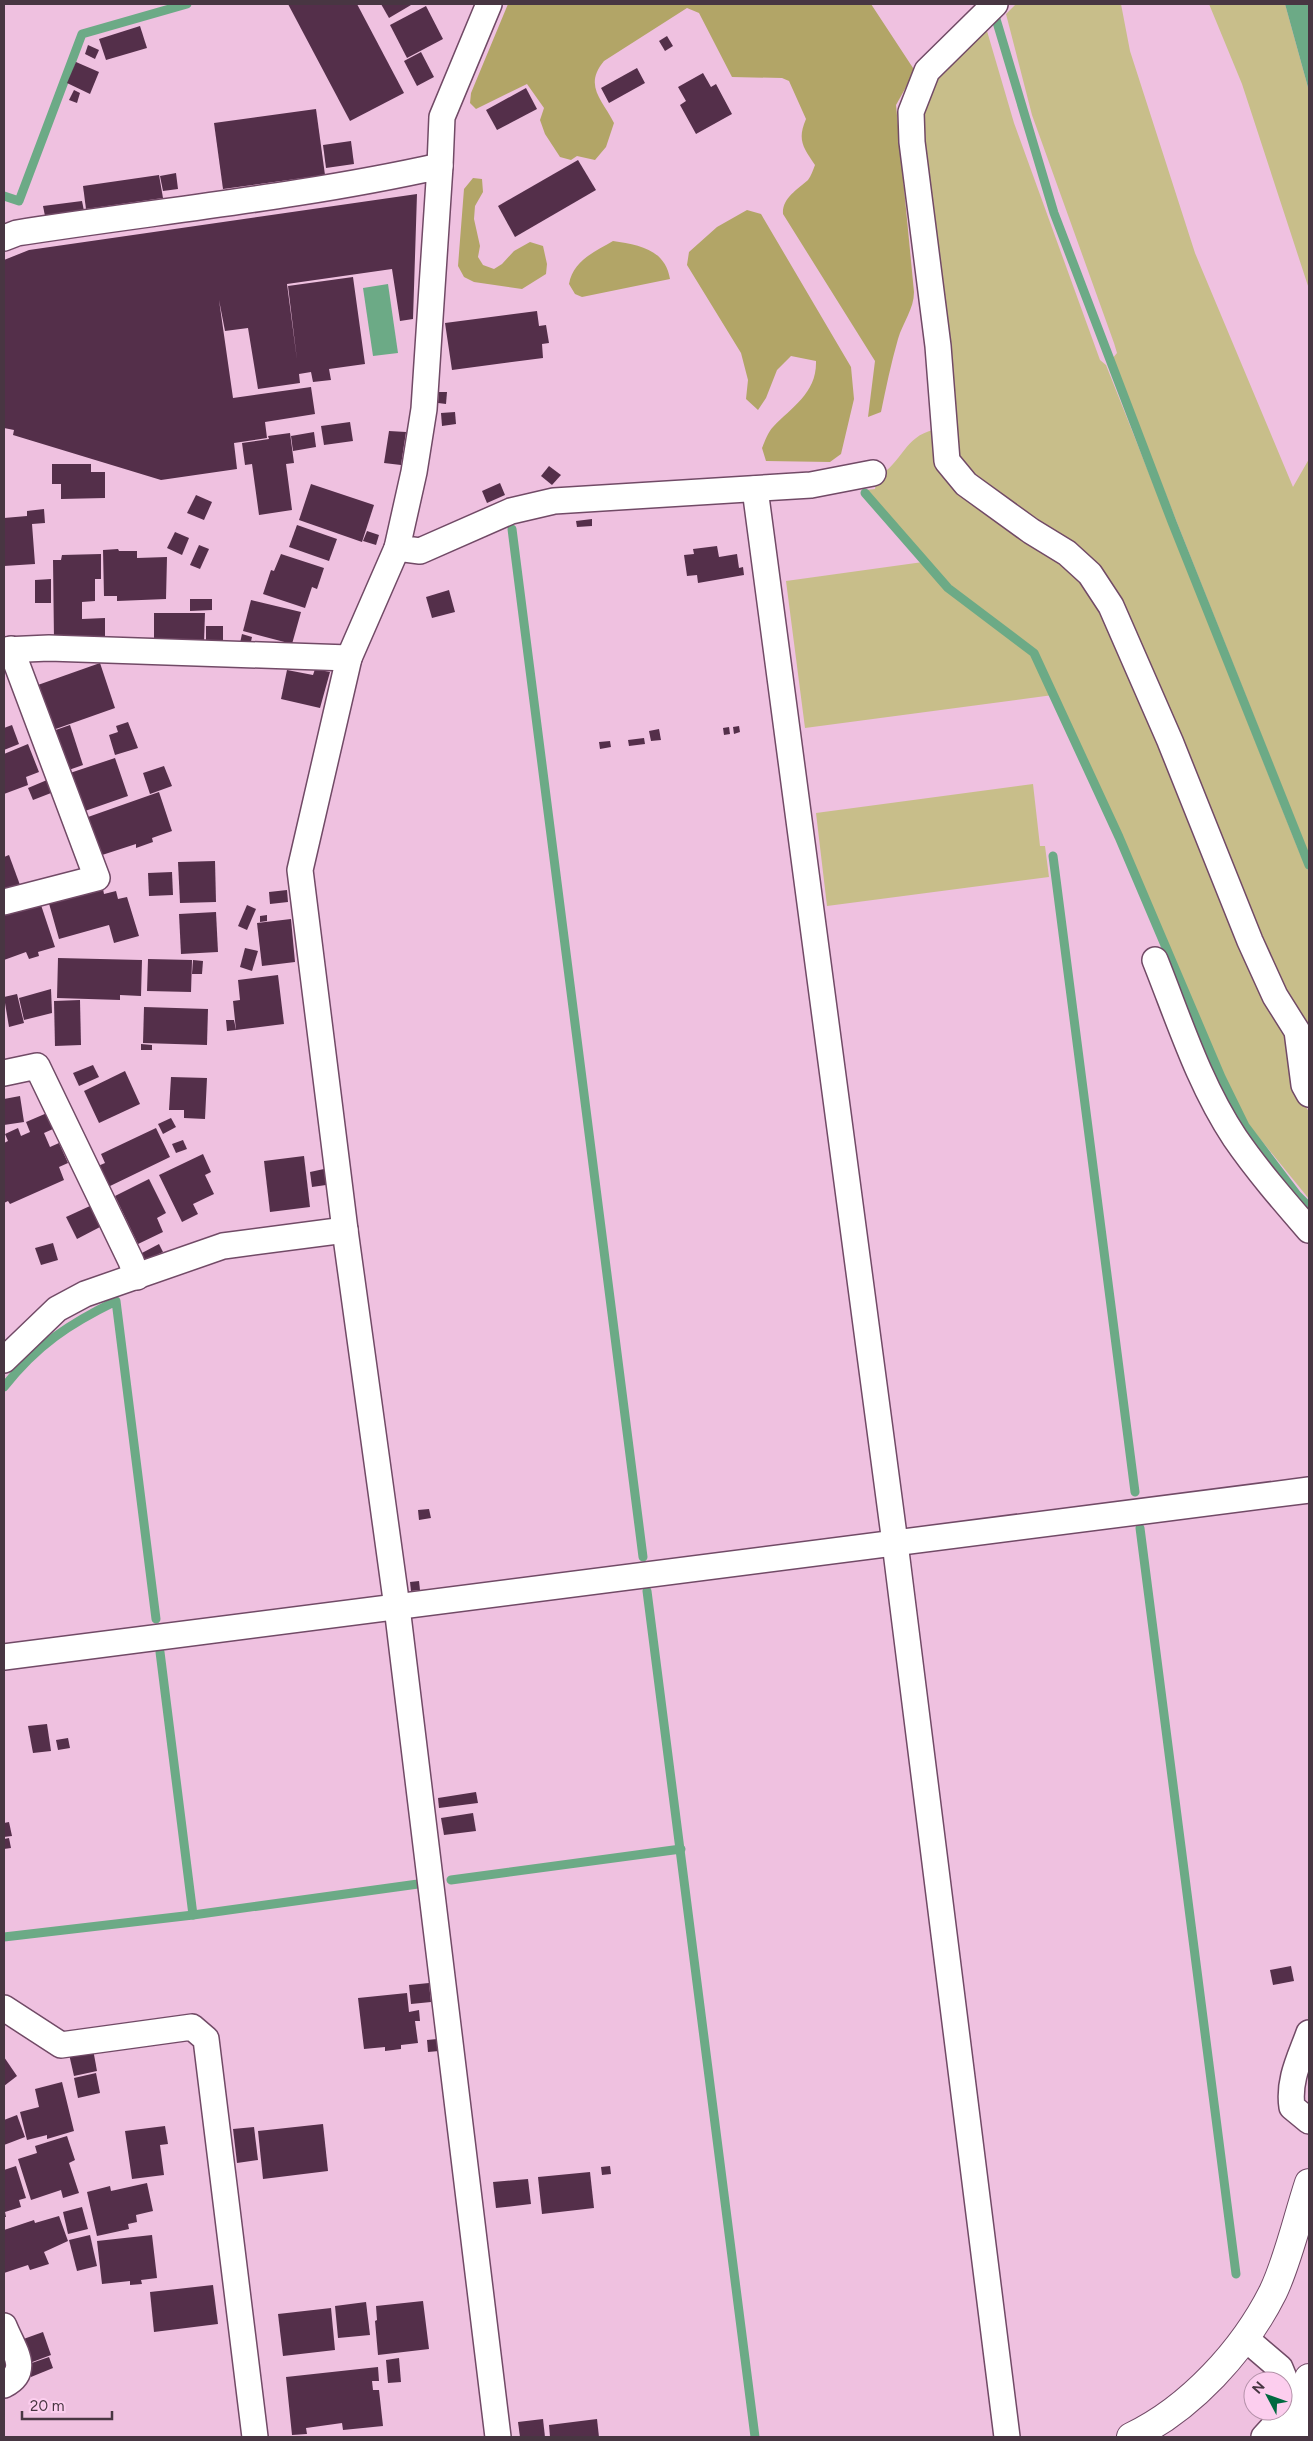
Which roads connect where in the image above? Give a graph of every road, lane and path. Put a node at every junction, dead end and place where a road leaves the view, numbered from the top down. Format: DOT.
graph roads {
  1 [pos="489,4"];
  2 [pos="995,4"];
  3 [pos="440,166"];
  4 [pos="4,238"];
  5 [pos="873,473"];
  6 [pos="755,489"];
  7 [pos="397,548"];
  8 [pos="7,649"];
  9 [pos="349,658"];
  10 [pos="4,902"];
  11 [pos="1155,960"];
  12 [pos="4,1073"];
  13 [pos="1309,1094"];
  14 [pos="345,1230"];
  15 [pos="1309,1230"];
  16 [pos="137,1277"];
  17 [pos="4,1360"];
  18 [pos="1309,1490"];
  19 [pos="895,1543"];
  20 [pos="397,1607"];
  21 [pos="4,1657"];
  22 [pos="4,2008"];
  23 [pos="1309,2033"];
  24 [pos="1309,2121"];
  25 [pos="1309,2183"];
  26 [pos="4,2326"];
  27 [pos="1246,2338"];
  28 [pos="1281,2371"];
  29 [pos="1309,2378"];
  30 [pos="4,2385"];
  31 [pos="1276,2421"];
  32 [pos="255,2437"];
  33 [pos="498,2437"];
  34 [pos="1007,2437"];
  35 [pos="1131,2437"];
  36 [pos="1264,2437"];
  37 [pos="1295,2437"];
  1 -- 3 [label="street"];
  2 -- 13 [label="street"];
  3 -- 4 [label="street"];
  3 -- 7 [label="street"];
  5 -- 6 [label="street"];
  6 -- 7 [label="street"];
  6 -- 19 [label="street"];
  7 -- 9 [label="street"];
  8 -- 9 [label="street"];
  8 -- 10 [label="street"];
  9 -- 14 [label="street"];
  11 -- 15 [label="street"];
  12 -- 16 [label="street"];
  14 -- 16 [label="street"];
  14 -- 20 [label="street"];
  16 -- 17 [label="street"];
  18 -- 19 [label="street"];
  19 -- 20 [label="street"];
  19 -- 34 [label="street"];
  20 -- 21 [label="street"];
  20 -- 33 [label="street"];
  22 -- 32 [label="street"];
  23 -- 24 [label="street"];
  25 -- 27 [label="main road"];
  26 -- 30 [label="street"];
  27 -- 28 [label="street"];
  27 -- 35 [label="main road"];
  29 -- 37 [label="main road"];
  31 -- 36 [label="street"];
}
